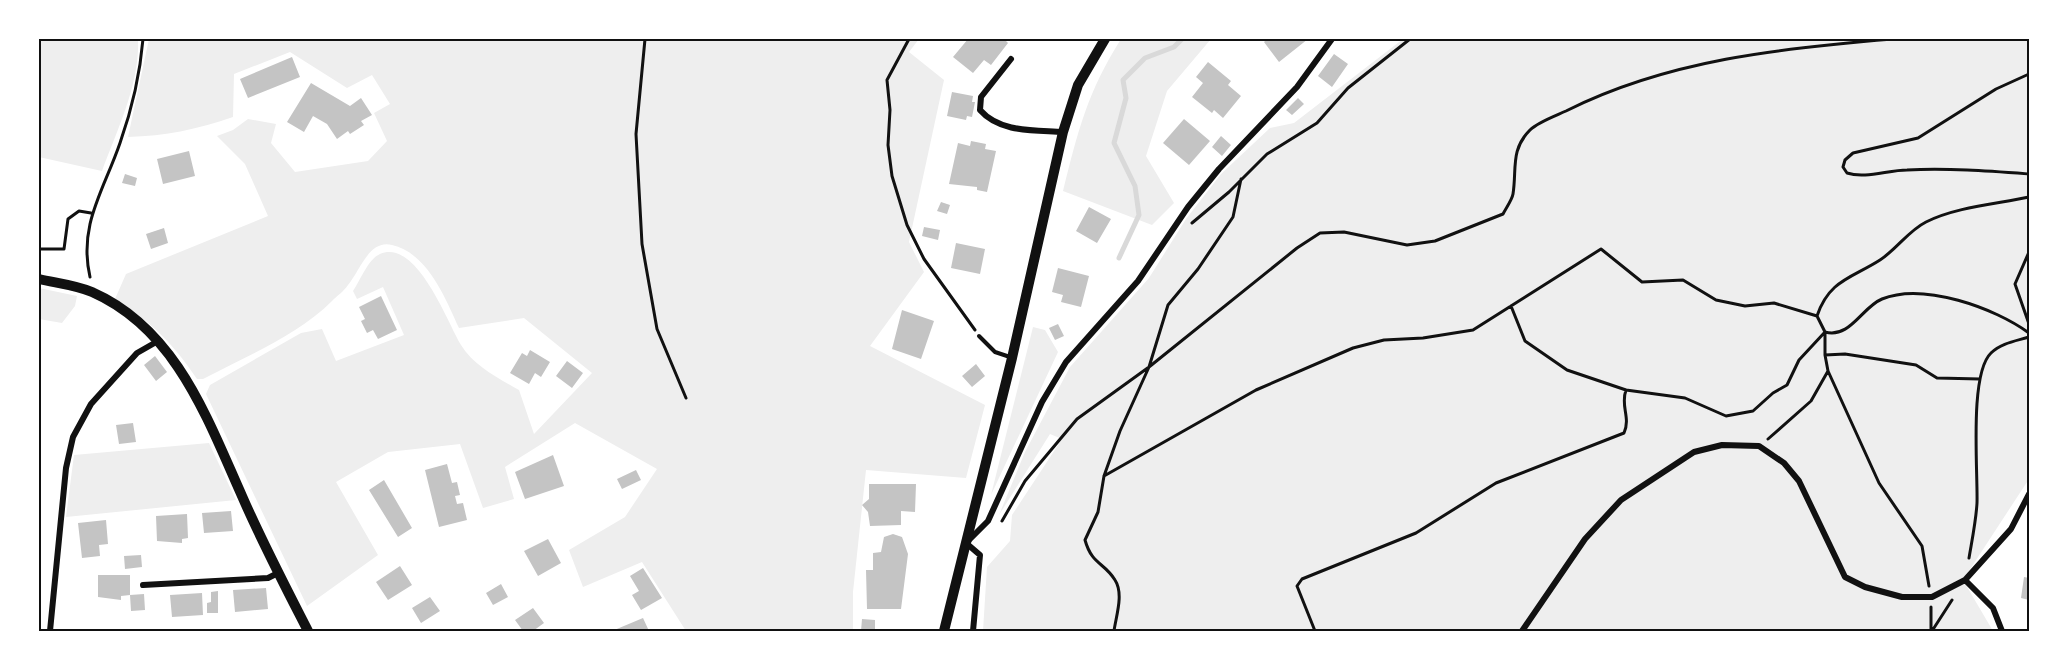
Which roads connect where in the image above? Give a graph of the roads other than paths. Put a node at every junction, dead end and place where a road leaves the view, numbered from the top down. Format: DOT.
graph roads {
  1 [pos="1105,39"];
  2 [pos="1332,39"];
  3 [pos="1011,59"];
  4 [pos="1063,132"];
  5 [pos="39,279"];
  6 [pos="979,336"];
  7 [pos="158,341"];
  8 [pos="1012,358"];
  9 [pos="2029,494"];
  10 [pos="966,543"];
  11 [pos="278,573"];
  12 [pos="1965,580"];
  13 [pos="143,585"];
  14 [pos="50,631"];
  15 [pos="308,631"];
  16 [pos="944,631"];
  17 [pos="973,631"];
  18 [pos="1522,631"];
  19 [pos="2002,631"];
  1 -- 4 [label="main road"];
  2 -- 10 [label="street"];
  3 -- 4 [label="street"];
  4 -- 8 [label="main road"];
  5 -- 7 [label="main road"];
  6 -- 8 [label="lane"];
  7 -- 11 [label="main road"];
  7 -- 14 [label="street"];
  8 -- 10 [label="main road"];
  9 -- 12 [label="street"];
  10 -- 16 [label="main road"];
  10 -- 17 [label="street"];
  11 -- 13 [label="street"];
  11 -- 15 [label="main road"];
  12 -- 18 [label="street"];
  12 -- 19 [label="street"];
}
